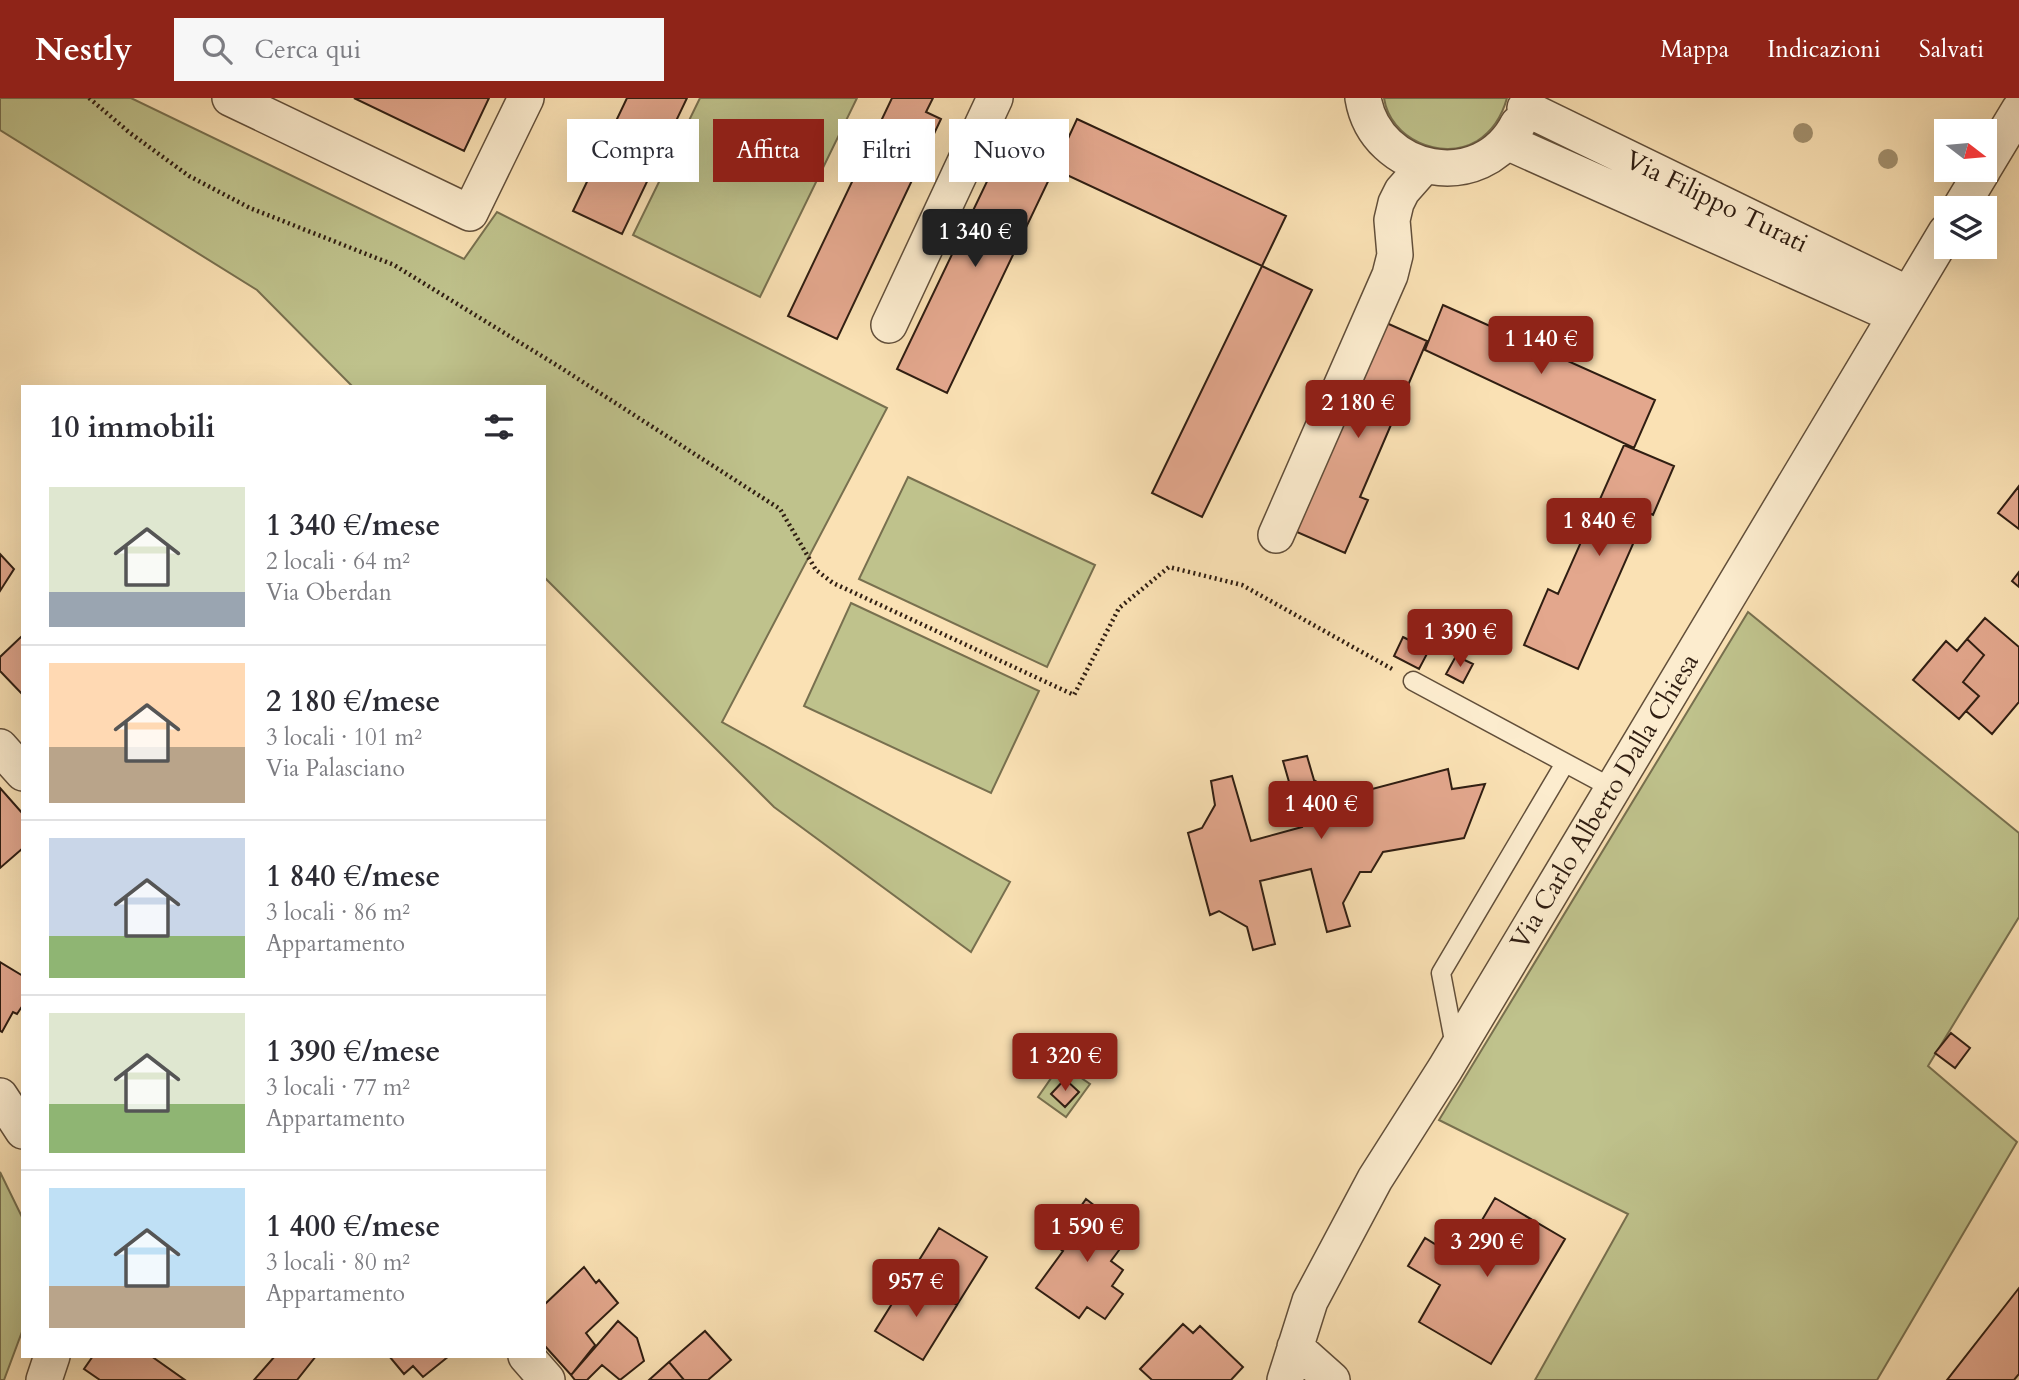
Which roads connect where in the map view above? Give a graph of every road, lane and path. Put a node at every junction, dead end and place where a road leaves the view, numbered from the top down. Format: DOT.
graph roads {
  1 [pos="89,98"];
  2 [pos="230,98"];
  3 [pos="526,98"];
  4 [pos="995,98"];
  5 [pos="1363,98"];
  6 [pos="1526,103"];
  7 [pos="2019,110"];
  8 [pos="1507,142"];
  9 [pos="1997,147"];
  10 [pos="1424,166"];
  11 [pos="1934,251"];
  12 [pos="1901,305"];
  13 [pos="889,325"];
  14 [pos="1276,535"];
  15 [pos="1413,681"];
  16 [pos="0,747"];
  17 [pos="1564,765"];
  18 [pos="21,771"];
  19 [pos="1612,788"];
  20 [pos="1456,1049"];
  21 [pos="0,1096"];
  22 [pos="21,1128"];
  23 [pos="1295,1347"];
  24 [pos="51,1358"];
  25 [pos="528,1358"];
  26 [pos="44,1380"];
  27 [pos="547,1380"];
  28 [pos="1285,1380"];
  29 [pos="1332,1380"];
  1 -- 15 [label="path"];
  2 -- 3 [label="street"];
  4 -- 13 [label="street"];
  5 -- 10 [label="street, Via Filippo Turati"];
  6 -- 8 [label="street, Via Filippo Turati"];
  6 -- 12 [label="street, Via Filippo Turati"];
  7 -- 9 [label="street"];
  8 -- 10 [label="street, Via Filippo Turati"];
  8 -- 12 [label="street, Via Filippo Turati"];
  10 -- 14 [label="street"];
  11 -- 12 [label="street, Via Carlo Alberto Dalla Chiesa"];
  12 -- 19 [label="street, Via Carlo Alberto Dalla Chiesa"];
  15 -- 17 [label="lane"];
  16 -- 18 [label="street"];
  17 -- 19 [label="lane"];
  17 -- 20 [label="lane"];
  19 -- 20 [label="street, Via Carlo Alberto Dalla Chiesa"];
  20 -- 23 [label="street, Via Carlo Alberto Dalla Chiesa"];
  21 -- 22 [label="street"];
  23 -- 28 [label="street, Via Carlo Alberto Dalla Chiesa"];
  23 -- 29 [label="street"];
  24 -- 26 [label="street"];
  25 -- 27 [label="street"];
}
